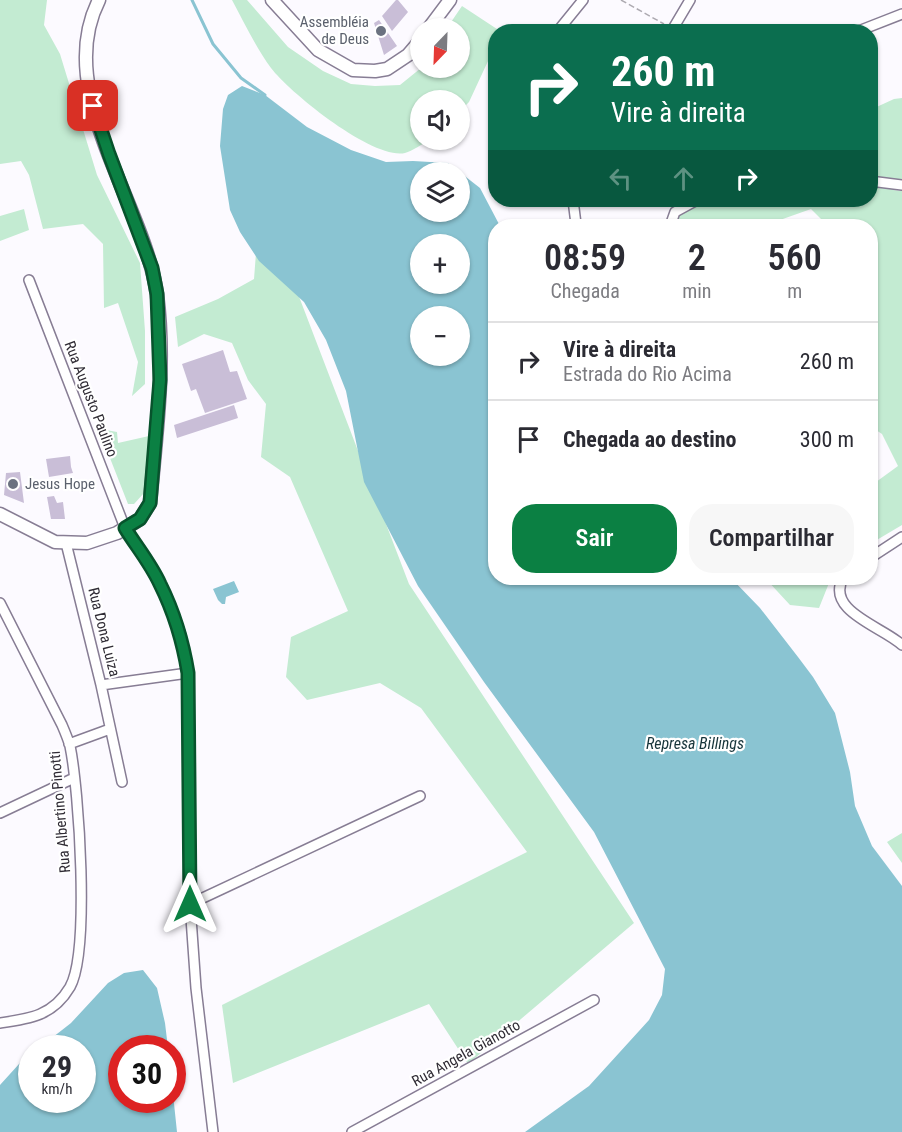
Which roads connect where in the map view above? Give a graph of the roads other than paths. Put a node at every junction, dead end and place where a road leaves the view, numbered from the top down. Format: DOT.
graph roads {
  1 [pos="99,0"];
  2 [pos="272,0"];
  3 [pos="450,0"];
  4 [pos="583,0"];
  5 [pos="690,0"];
  6 [pos="902,14"];
  7 [pos="436,18"];
  8 [pos="564,24"];
  9 [pos="678,24"];
  10 [pos="876,24"];
  11 [pos="410,51"];
  12 [pos="878,182"];
  13 [pos="902,185"];
  14 [pos="684,207"];
  15 [pos="672,219"];
  16 [pos="29,280"];
  17 [pos="0,514"];
  18 [pos="125,528"];
  19 [pos="902,537"];
  20 [pos="66,543"];
  21 [pos="878,553"];
  22 [pos="841,585"];
  23 [pos="0,603"];
  24 [pos="902,645"];
  25 [pos="188,673"];
  26 [pos="101,685"];
  27 [pos="110,729"];
  28 [pos="69,744"];
  29 [pos="74,778"];
  30 [pos="122,782"];
  31 [pos="420,796"];
  32 [pos="0,813"];
  33 [pos="190,904"];
  34 [pos="594,1000"];
  35 [pos="0,1023"];
  36 [pos="213,1132"];
  37 [pos="352,1132"];
  1 -- 18 [label="main road"];
  2 -- 11 [label="main road"];
  3 -- 7 [label="main road"];
  4 -- 8 [label="street"];
  5 -- 9 [label="street"];
  6 -- 10 [label="street"];
  12 -- 13 [label="street"];
  14 -- 15 [label="street"];
  16 -- 18 [label="street, Rua Augusto Paulino"];
  17 -- 20 [label="main road"];
  18 -- 20 [label="main road"];
  18 -- 25 [label="street"];
  19 -- 21 [label="street"];
  20 -- 26 [label="street, Rua Dona Luiza"];
  22 -- 24 [label="street"];
  23 -- 28 [label="street, Rua Albertino Pinotti"];
  25 -- 26 [label="street"];
  25 -- 33 [label="street"];
  26 -- 27 [label="street, Rua Dona Luiza"];
  27 -- 28 [label="street"];
  27 -- 30 [label="street, Rua Dona Luiza"];
  28 -- 29 [label="street, Rua Albertino Pinotti"];
  29 -- 32 [label="street"];
  29 -- 35 [label="street, Rua Albertino Pinotti"];
  31 -- 33 [label="street"];
  33 -- 36 [label="street"];
  34 -- 37 [label="street, Rua Angela Gianotto"];
}
